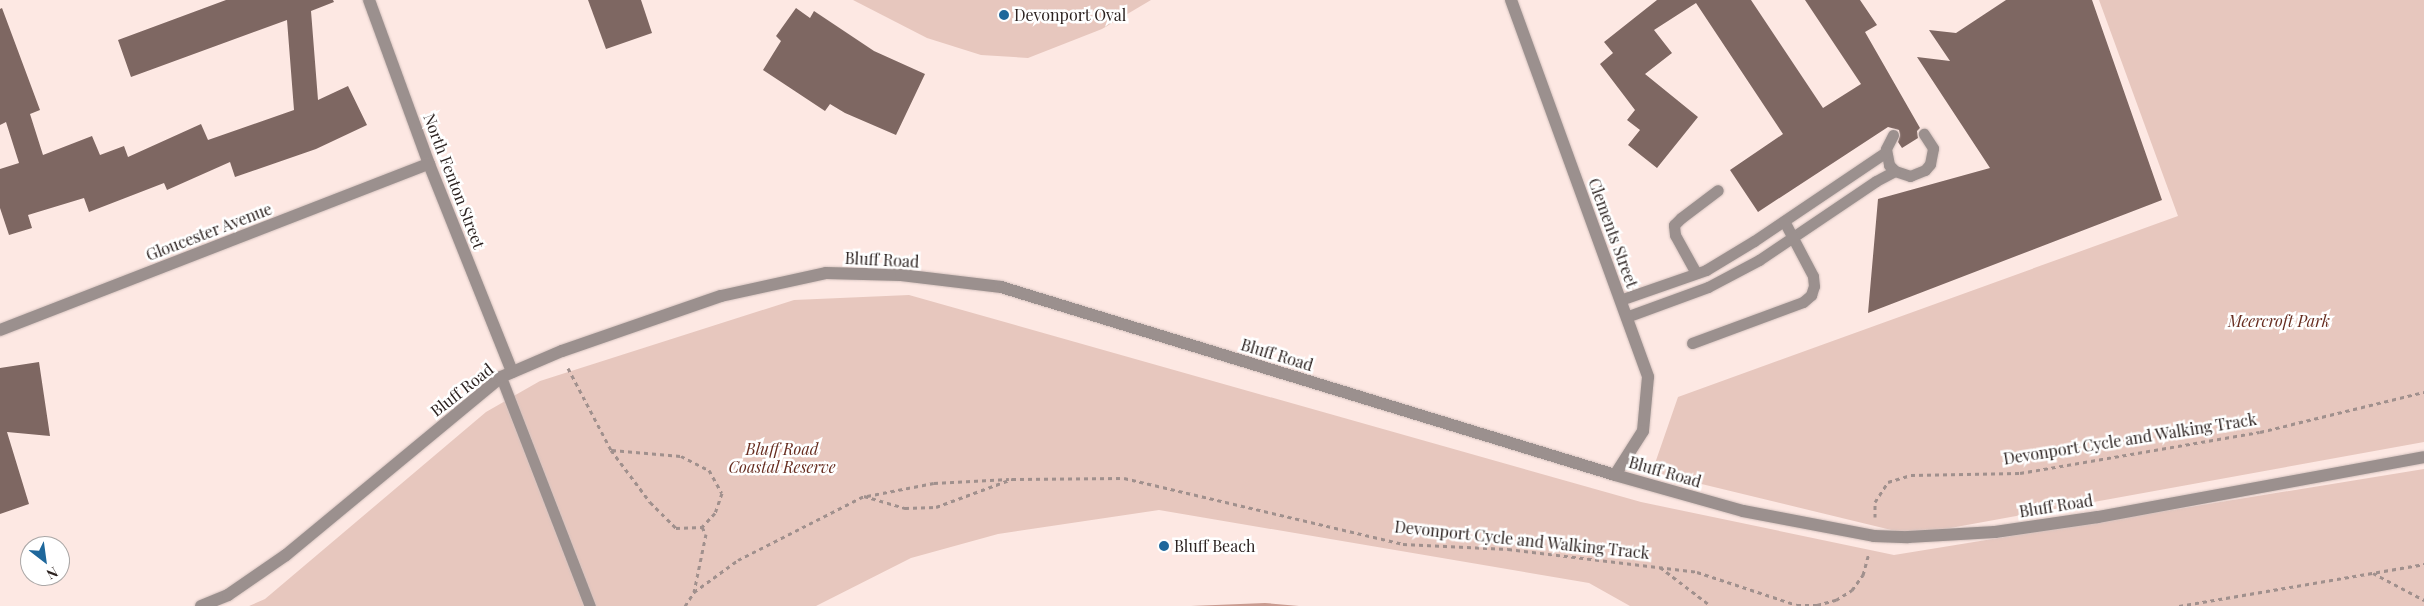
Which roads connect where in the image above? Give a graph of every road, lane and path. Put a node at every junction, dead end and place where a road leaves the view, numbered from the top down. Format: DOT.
graph roads {
  1 [pos="369,0"];
  2 [pos="1511,0"];
  3 [pos="1924,134"];
  4 [pos="1894,135"];
  5 [pos="1886,152"];
  6 [pos="429,164"];
  7 [pos="1895,172"];
  8 [pos="1718,190"];
  9 [pos="1784,221"];
  10 [pos="1793,237"];
  11 [pos="1696,274"];
  12 [pos="1620,300"];
  13 [pos="1626,316"];
  14 [pos="0,330"];
  15 [pos="1692,343"];
  16 [pos="562,351"];
  17 [pos="506,375"];
  18 [pos="2424,392"];
  19 [pos="611,450"];
  20 [pos="2424,457"];
  21 [pos="1615,475"];
  22 [pos="1012,479"];
  23 [pos="864,496"];
  24 [pos="702,526"];
  25 [pos="1874,536"];
  26 [pos="2424,564"];
  27 [pos="1659,566"];
  28 [pos="2372,573"];
  29 [pos="694,592"];
  30 [pos="2424,600"];
  31 [pos="200,606"];
  32 [pos="590,606"];
  33 [pos="685,606"];
  34 [pos="1711,606"];
  35 [pos="2179,606"];
  1 -- 6 [label="street, North Fenton Street"];
  2 -- 12 [label="street, Clements Street"];
  3 -- 7 [label="lane"];
  4 -- 5 [label="lane"];
  5 -- 7 [label="lane"];
  5 -- 9 [label="lane"];
  6 -- 14 [label="street, Gloucester Avenue"];
  6 -- 17 [label="street, North Fenton Street"];
  7 -- 10 [label="lane"];
  8 -- 11 [label="lane"];
  9 -- 10 [label="lane"];
  9 -- 11 [label="lane"];
  10 -- 13 [label="lane"];
  10 -- 15 [label="lane"];
  11 -- 12 [label="lane"];
  12 -- 13 [label="street, Clements Street"];
  13 -- 21 [label="street, Clements Street"];
  16 -- 17 [label="street, Bluff Road"];
  16 -- 19 [label="path"];
  16 -- 21 [label="street, Bluff Road"];
  17 -- 31 [label="street, Bluff Road"];
  17 -- 32 [label="lane"];
  18 -- 25 [label="path, Devonport Cycle and Walking Track"];
  19 -- 24 [label="path"];
  19 -- 24 [label="path"];
  20 -- 25 [label="street, Bluff Road"];
  21 -- 25 [label="street, Bluff Road"];
  22 -- 23 [label="path"];
  22 -- 23 [label="path, Devonport Cycle and Walking Track"];
  22 -- 27 [label="path, Devonport Cycle and Walking Track"];
  23 -- 29 [label="path"];
  24 -- 29 [label="path"];
  25 -- 27 [label="path, Devonport Cycle and Walking Track"];
  26 -- 28 [label="path"];
  27 -- 34 [label="path"];
  28 -- 30 [label="path"];
  28 -- 35 [label="path"];
  29 -- 33 [label="path"];
}
